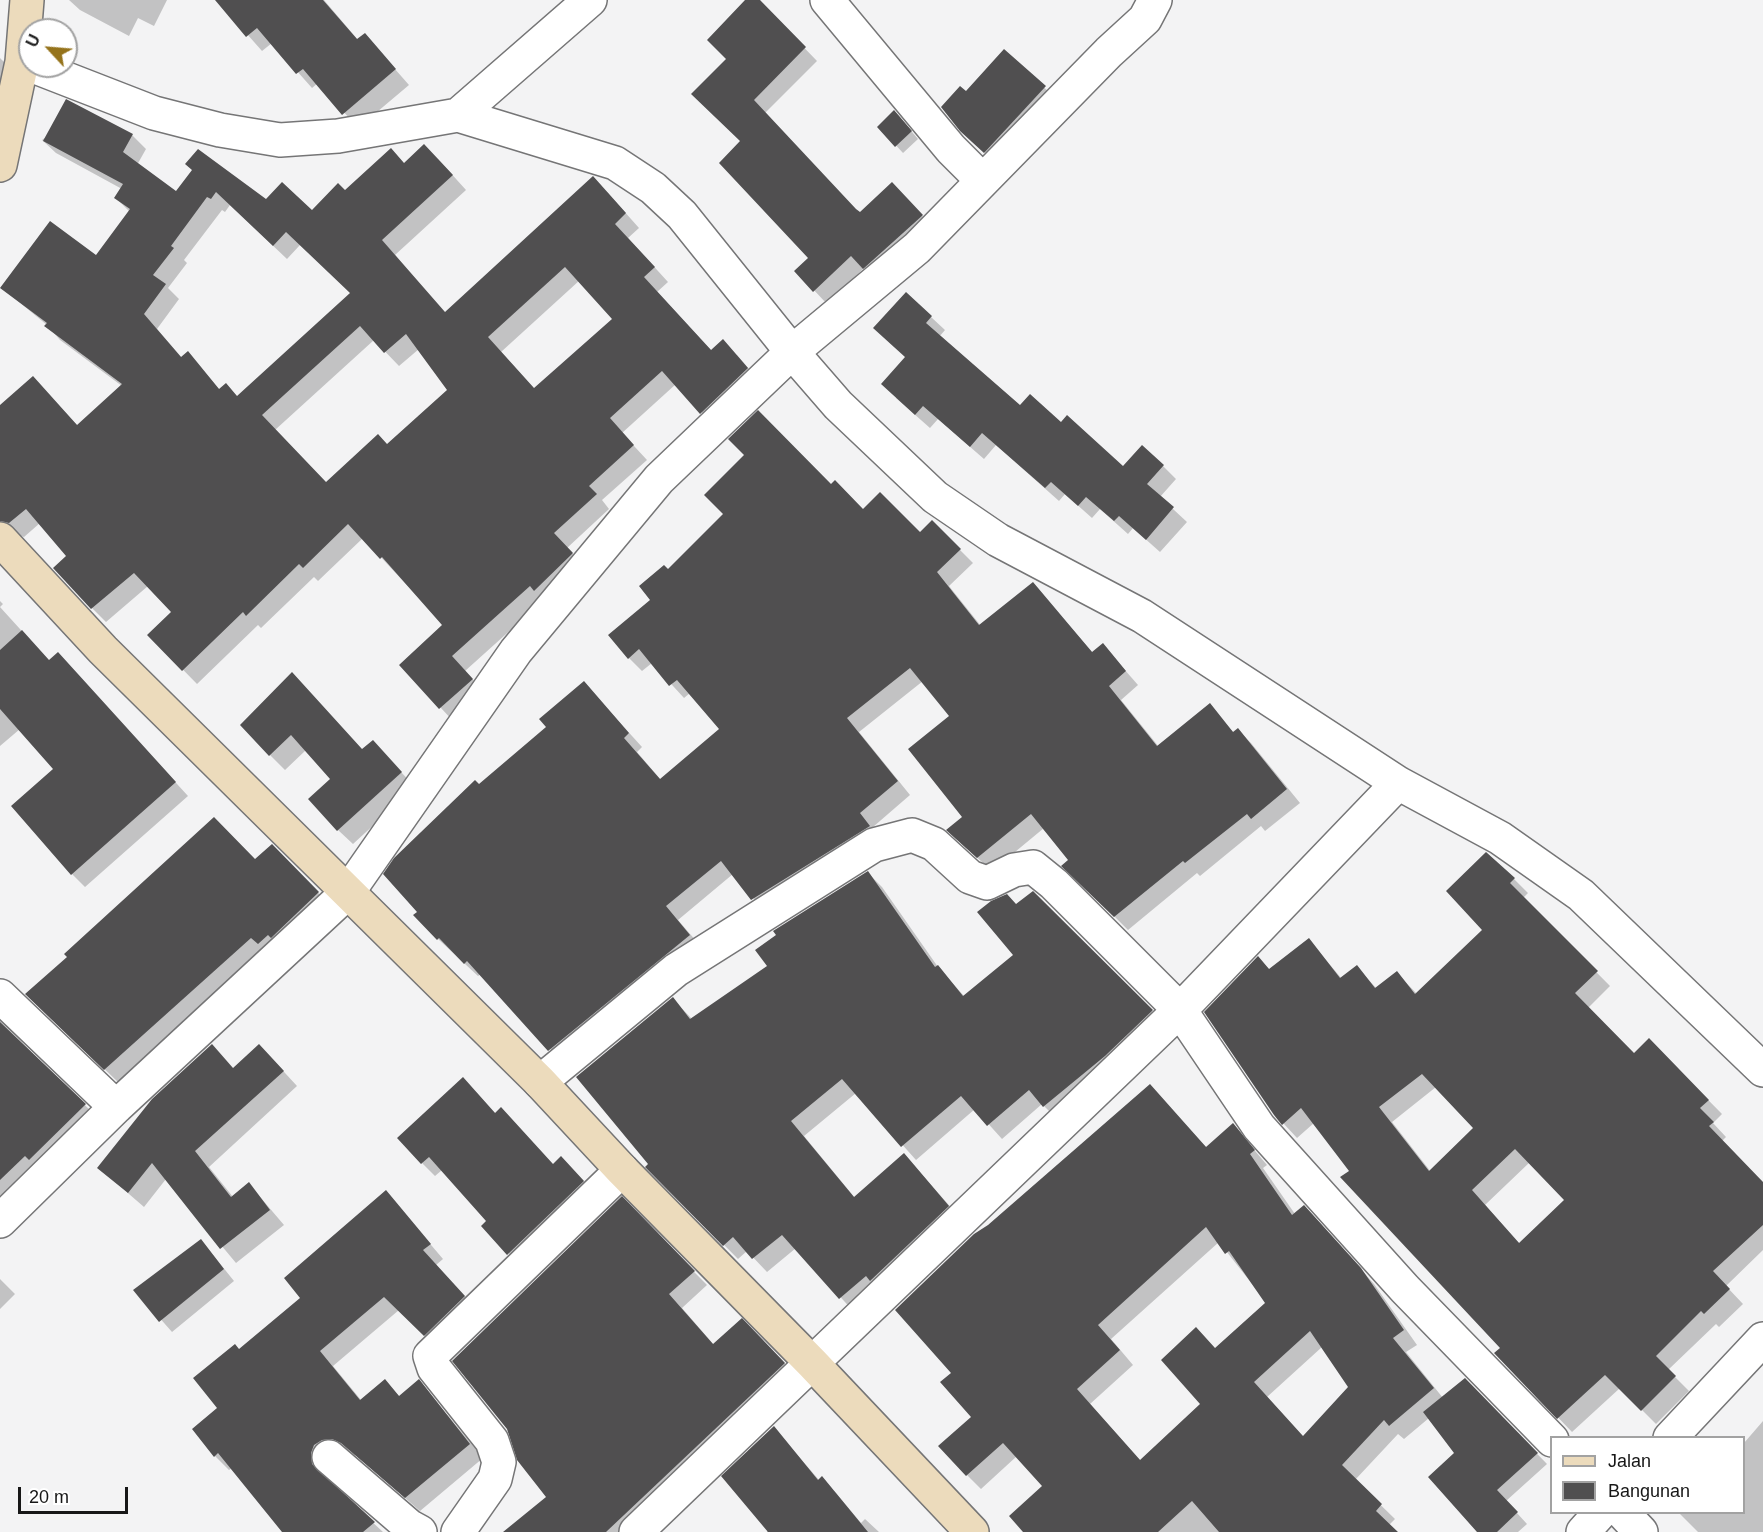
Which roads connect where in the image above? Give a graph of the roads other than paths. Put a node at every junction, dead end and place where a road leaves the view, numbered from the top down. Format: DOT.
graph roads {
  1 [pos="27,0"];
  2 [pos="590,0"];
  3 [pos="827,0"];
  4 [pos="1155,0"];
  5 [pos="27,18"];
  6 [pos="24,78"];
  7 [pos="64,78"];
  8 [pos="458,115"];
  9 [pos="0,165"];
  10 [pos="982,180"];
  11 [pos="792,352"];
  12 [pos="0,539"];
  13 [pos="1398,783"];
  14 [pos="348,892"];
  15 [pos="0,996"];
  16 [pos="1180,1010"];
  17 [pos="1763,1070"];
  18 [pos="540,1082"];
  19 [pos="116,1107"];
  20 [pos="622,1170"];
  21 [pos="0,1221"];
  22 [pos="1763,1339"];
  23 [pos="812,1363"];
  24 [pos="1671,1436"];
  25 [pos="1550,1439"];
  26 [pos="329,1457"];
  27 [pos="1599,1514"];
  28 [pos="1624,1514"];
  29 [pos="420,1532"];
  30 [pos="458,1532"];
  31 [pos="636,1532"];
  32 [pos="972,1532"];
  33 [pos="1583,1532"];
  34 [pos="1641,1532"];
  1 -- 5 [label="street"];
  2 -- 8 [label="street"];
  3 -- 10 [label="street"];
  4 -- 10 [label="street"];
  6 -- 9 [label="street"];
  7 -- 8 [label="street"];
  8 -- 11 [label="street"];
  10 -- 11 [label="street"];
  11 -- 13 [label="street"];
  11 -- 14 [label="street"];
  12 -- 14 [label="street"];
  13 -- 16 [label="street"];
  13 -- 17 [label="street"];
  14 -- 18 [label="street"];
  14 -- 19 [label="street"];
  15 -- 19 [label="street"];
  16 -- 18 [label="street"];
  16 -- 23 [label="street"];
  16 -- 25 [label="street"];
  18 -- 20 [label="street"];
  19 -- 21 [label="street"];
  20 -- 23 [label="street"];
  20 -- 30 [label="street"];
  22 -- 24 [label="street"];
  23 -- 31 [label="street"];
  23 -- 32 [label="street"];
  26 -- 29 [label="street"];
  27 -- 33 [label="street"];
  28 -- 34 [label="street"];
}
